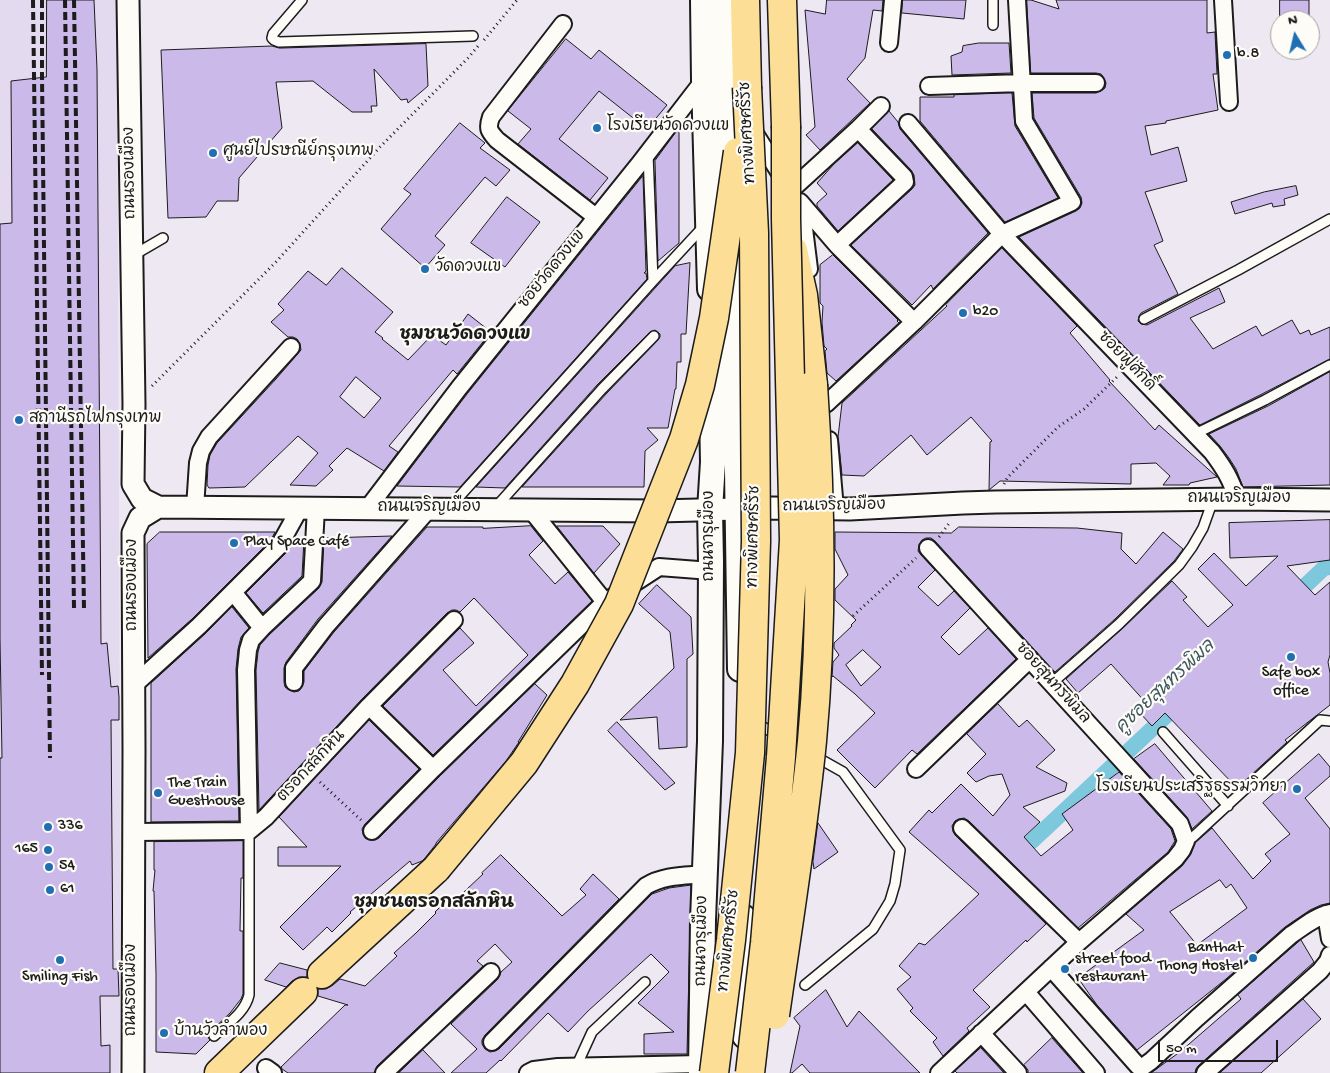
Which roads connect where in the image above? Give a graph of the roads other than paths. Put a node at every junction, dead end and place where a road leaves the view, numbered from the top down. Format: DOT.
graph roads {
  1 [pos="128,0"];
  2 [pos="302,0"];
  3 [pos="703,0"];
  4 [pos="723,0"];
  5 [pos="745,0"];
  6 [pos="782,0"];
  7 [pos="893,0"];
  8 [pos="993,0"];
  9 [pos="1017,0"];
  10 [pos="1223,0"];
  11 [pos="563,24"];
  12 [pos="993,25"];
  13 [pos="473,36"];
  14 [pos="889,43"];
  15 [pos="1022,83"];
  16 [pos="1096,84"];
  17 [pos="725,85"];
  18 [pos="929,86"];
  19 [pos="1229,102"];
  20 [pos="881,106"];
  21 [pos="908,123"];
  22 [pos="858,129"];
  23 [pos="648,153"];
  24 [pos="791,190"];
  25 [pos="793,212"];
  26 [pos="596,217"];
  27 [pos="1330,219"];
  28 [pos="708,221"];
  29 [pos="1002,234"];
  30 [pos="163,238"];
  31 [pos="837,245"];
  32 [pos="132,256"];
  33 [pos="652,281"];
  34 [pos="1144,319"];
  35 [pos="914,322"];
  36 [pos="654,336"];
  37 [pos="291,347"];
  38 [pos="1330,365"];
  39 [pos="826,404"];
  40 [pos="1195,434"];
  41 [pos="1237,499"];
  42 [pos="1213,500"];
  43 [pos="1330,500"];
  44 [pos="158,507"];
  45 [pos="194,508"];
  46 [pos="308,508"];
  47 [pos="367,509"];
  48 [pos="439,509"];
  49 [pos="835,509"];
  50 [pos="493,510"];
  51 [pos="531,510"];
  52 [pos="710,510"];
  53 [pos="738,510"];
  54 [pos="928,548"];
  55 [pos="711,571"];
  56 [pos="233,592"];
  57 [pos="605,602"];
  58 [pos="454,620"];
  59 [pos="262,628"];
  60 [pos="1030,659"];
  61 [pos="294,682"];
  62 [pos="1052,683"];
  63 [pos="134,686"];
  64 [pos="369,706"];
  65 [pos="740,714"];
  66 [pos="1330,721"];
  67 [pos="1163,732"];
  68 [pos="432,769"];
  69 [pos="916,769"];
  70 [pos="1228,806"];
  71 [pos="962,828"];
  72 [pos="249,831"];
  73 [pos="372,831"];
  74 [pos="134,832"];
  75 [pos="1186,841"];
  76 [pos="705,874"];
  77 [pos="1328,913"];
  78 [pos="1330,939"];
  79 [pos="1079,942"];
  80 [pos="1330,955"];
  81 [pos="1051,968"];
  82 [pos="491,972"];
  83 [pos="645,982"];
  84 [pos="805,985"];
  85 [pos="1026,992"];
  86 [pos="981,1033"];
  87 [pos="214,1036"];
  88 [pos="492,1042"];
  89 [pos="576,1067"];
  90 [pos="705,1070"];
  91 [pos="942,1072"];
  92 [pos="133,1073"];
  93 [pos="219,1073"];
  94 [pos="384,1073"];
  95 [pos="528,1073"];
  96 [pos="745,1073"];
  97 [pos="750,1073"];
  98 [pos="767,1073"];
  99 [pos="1018,1073"];
  100 [pos="1096,1073"];
  101 [pos="1205,1073"];
  1 -- 32 [label="street, ถนนรองเมือง"];
  2 -- 13 [label="lane"];
  3 -- 17 [label="main road, ถนนจารุเมือง"];
  4 -- 17 [label="main road, ถนนจารุเมือง"];
  5 -- 17 [label="highway, ทางพิเศษศรีรัช"];
  6 -- 25 [label="highway, bridge"];
  7 -- 14 [label="street"];
  8 -- 12 [label="lane"];
  9 -- 15 [label="street"];
  10 -- 19 [label="street"];
  11 -- 26 [label="street"];
  15 -- 16 [label="street"];
  15 -- 18 [label="street"];
  15 -- 29 [label="street"];
  17 -- 23 [label="street, ซอยวัดดวงแข"];
  17 -- 24 [label="street"];
  17 -- 28 [label="main road, ถนนจารุเมือง"];
  17 -- 53 [label="main road, ถนนจารุเมือง"];
  17 -- 90 [label="highway, ทางพิเศษศรีรัช, bridge"];
  17 -- 93 [label="highway, bridge"];
  20 -- 22 [label="street"];
  21 -- 29 [label="street, ซอยฟูศักดิ์"];
  22 -- 24 [label="street"];
  22 -- 31 [label="street"];
  23 -- 26 [label="street, ซอยวัดดวงแข"];
  23 -- 33 [label="lane"];
  24 -- 25 [label="street"];
  25 -- 31 [label="street"];
  25 -- 39 [label="street"];
  25 -- 97 [label="highway, bridge"];
  25 -- 98 [label="highway, bridge"];
  26 -- 47 [label="street, ซอยวัดดวงแข"];
  27 -- 34 [label="lane"];
  28 -- 33 [label="lane"];
  28 -- 52 [label="main road, ถนนจารุเมือง"];
  29 -- 35 [label="street"];
  29 -- 40 [label="street, ซอยฟูศักดิ์"];
  30 -- 32 [label="lane"];
  31 -- 35 [label="street"];
  32 -- 44 [label="street, ถนนรองเมือง"];
  33 -- 48 [label="lane"];
  35 -- 39 [label="street"];
  36 -- 50 [label="lane"];
  37 -- 45 [label="street"];
  38 -- 40 [label="lane"];
  39 -- 49 [label="street"];
  40 -- 41 [label="street, ซอยฟูศักดิ์"];
  41 -- 42 [label="street, ถนนเจริญเมือง"];
  41 -- 43 [label="street, ถนนเจริญเมือง"];
  42 -- 49 [label="street, ถนนเจริญเมือง"];
  42 -- 62 [label="lane"];
  44 -- 45 [label="street, ถนนเจริญเมือง"];
  44 -- 63 [label="street, ถนนรองเมือง"];
  45 -- 46 [label="street, ถนนเจริญเมือง"];
  46 -- 47 [label="street, ถนนเจริญเมือง"];
  46 -- 56 [label="street"];
  46 -- 59 [label="street"];
  47 -- 48 [label="street, ถนนเจริญเมือง"];
  48 -- 50 [label="street, ถนนเจริญเมือง"];
  48 -- 61 [label="street"];
  49 -- 53 [label="street, ถนนเจริญเมือง"];
  50 -- 51 [label="street, ถนนเจริญเมือง"];
  51 -- 52 [label="street, ถนนเจริญเมือง"];
  51 -- 57 [label="street"];
  52 -- 53 [label="street, ถนนเจริญเมือง"];
  52 -- 55 [label="main road, ถนนจารุเมือง"];
  53 -- 65 [label="main road, ถนนจารุเมือง"];
  54 -- 60 [label="street, ซอยสุนทรพิมล"];
  55 -- 57 [label="street"];
  55 -- 76 [label="main road, ถนนจารุเมือง"];
  56 -- 59 [label="street"];
  56 -- 63 [label="street"];
  57 -- 68 [label="street"];
  58 -- 64 [label="street, ตรอกสลักหิน"];
  59 -- 72 [label="street"];
  60 -- 62 [label="street, ซอยสุนทรพิมล"];
  60 -- 69 [label="street"];
  62 -- 75 [label="street, ซอยสุนทรพิมล"];
  63 -- 74 [label="street, ถนนรองเมือง"];
  64 -- 68 [label="street"];
  64 -- 72 [label="street, ตรอกสลักหิน"];
  65 -- 84 [label="lane"];
  65 -- 96 [label="main road, ถนนจารุเมือง"];
  66 -- 70 [label="lane"];
  67 -- 70 [label="lane"];
  68 -- 73 [label="street"];
  70 -- 75 [label="lane"];
  71 -- 79 [label="street"];
  72 -- 74 [label="street"];
  72 -- 87 [label="lane"];
  74 -- 92 [label="street, ถนนรองเมือง"];
  75 -- 79 [label="street"];
  76 -- 88 [label="street"];
  76 -- 90 [label="main road, ถนนจารุเมือง"];
  77 -- 78 [label="street"];
  77 -- 81 [label="street"];
  79 -- 81 [label="street"];
  80 -- 101 [label="street"];
  81 -- 85 [label="street"];
  82 -- 94 [label="street"];
  83 -- 89 [label="lane"];
  85 -- 86 [label="street"];
  85 -- 100 [label="street"];
  86 -- 91 [label="street"];
  86 -- 99 [label="street"];
  89 -- 90 [label="street"];
  89 -- 95 [label="street"];
}
